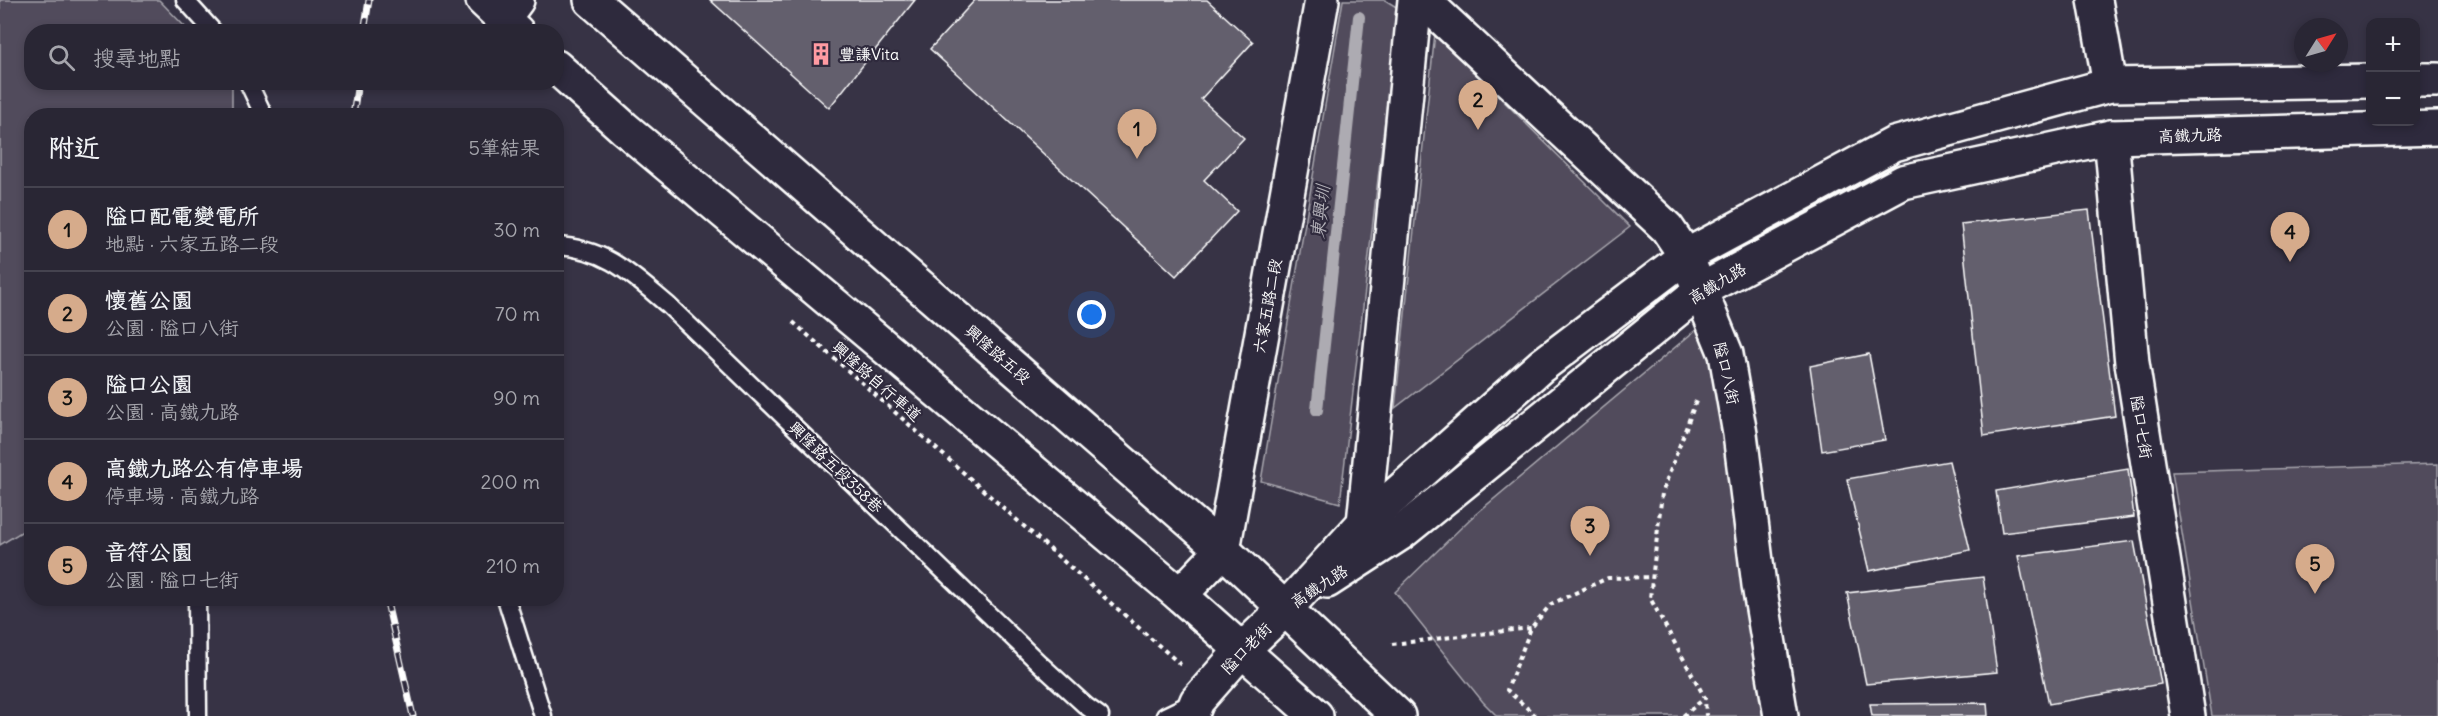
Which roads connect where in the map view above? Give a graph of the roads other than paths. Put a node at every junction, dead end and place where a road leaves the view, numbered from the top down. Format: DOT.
graph roads {
  1 [pos="185,0"];
  2 [pos="591,0"];
  3 [pos="1322,0"];
  4 [pos="1415,0"];
  5 [pos="1423,0"];
  6 [pos="2095,0"];
  7 [pos="207,24"];
  8 [pos="564,74"];
  9 [pos="2420,80"];
  10 [pos="2438,80"];
  11 [pos="2366,81"];
  12 [pos="2110,85"];
  13 [pos="252,90"];
  14 [pos="260,108"];
  15 [pos="2438,128"];
  16 [pos="2111,137"];
  17 [pos="564,246"];
  18 [pos="1686,256"];
  19 [pos="1701,290"];
  20 [pos="1364,523"];
  21 [pos="1223,550"];
  22 [pos="1180,595"];
  23 [pos="197,606"];
  24 [pos="509,606"];
  25 [pos="1286,608"];
  26 [pos="1241,651"];
  27 [pos="1199,702"];
  28 [pos="198,716"];
  29 [pos="543,716"];
  30 [pos="1100,716"];
  31 [pos="1165,716"];
  32 [pos="1316,716"];
  33 [pos="1398,716"];
  34 [pos="1781,716"];
  35 [pos="2188,716"];
  1 -- 7 [label="lane"];
  2 -- 21 [label="street, 興隆路五段"];
  3 -- 21 [label="street, 六家五路二段"];
  4 -- 20 [label="street"];
  5 -- 18 [label="street, 隘口八街"];
  6 -- 12 [label="street"];
  8 -- 22 [label="street"];
  9 -- 10 [label="street"];
  11 -- 12 [label="street, 高鐵九路"];
  12 -- 18 [label="street, 高鐵九路"];
  13 -- 14 [label="lane"];
  15 -- 16 [label="street, 高鐵九路"];
  16 -- 19 [label="street, 高鐵九路"];
  16 -- 35 [label="street, 隘口七街"];
  17 -- 30 [label="lane, 興隆路五段358巷"];
  18 -- 19 [label="street, 隘口八街"];
  18 -- 20 [label="street, 高鐵九路"];
  19 -- 25 [label="street, 高鐵九路"];
  19 -- 34 [label="street, 隘口八街"];
  20 -- 25 [label="street, 高鐵九路"];
  21 -- 22 [label="street"];
  21 -- 25 [label="street, 興隆路五段"];
  22 -- 26 [label="street"];
  23 -- 28 [label="lane"];
  24 -- 29 [label="lane"];
  25 -- 26 [label="street, 隘口老街"];
  25 -- 33 [label="street, 興隆路五段"];
  26 -- 27 [label="street, 隘口老街"];
  26 -- 32 [label="street"];
  27 -- 31 [label="lane"];
}
